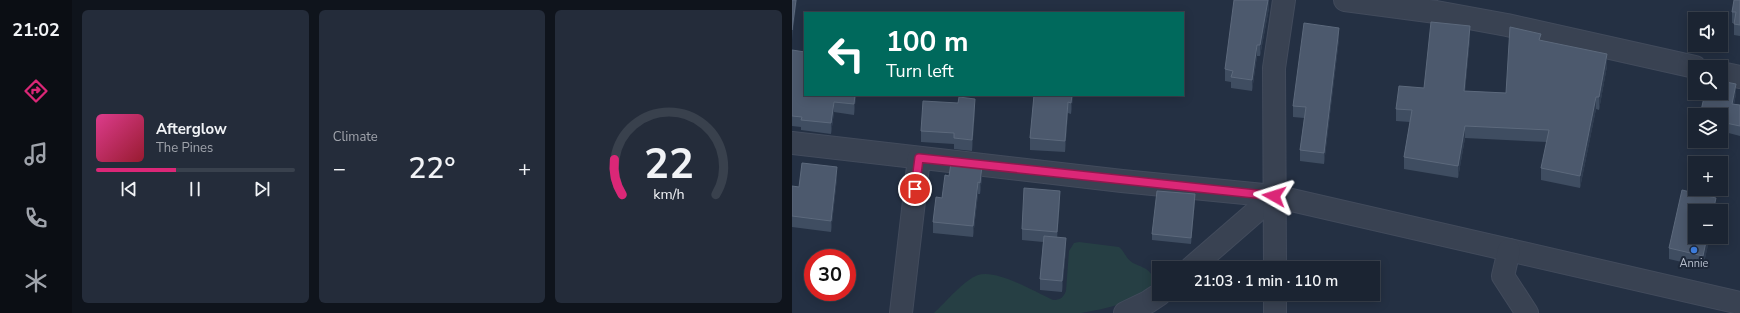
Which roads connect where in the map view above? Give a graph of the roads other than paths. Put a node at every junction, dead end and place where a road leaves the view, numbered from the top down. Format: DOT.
graph roads {
  1 [pos="1284,0"];
  2 [pos="1345,0"];
  3 [pos="1688,65"];
  4 [pos="1728,74"];
  5 [pos="1740,77"];
  6 [pos="792,143"];
  7 [pos="919,158"];
  8 [pos="1274,196"];
  9 [pos="1509,250"];
  10 [pos="1199,261"];
  11 [pos="1274,261"];
  12 [pos="1152,299"];
  13 [pos="1274,301"];
  14 [pos="1740,303"];
  15 [pos="901,313"];
  16 [pos="1125,313"];
  17 [pos="1275,313"];
  18 [pos="1527,313"];
  1 -- 8 [label="street"];
  2 -- 3 [label="street"];
  4 -- 5 [label="street"];
  6 -- 7 [label="street"];
  7 -- 8 [label="street"];
  7 -- 15 [label="street"];
  8 -- 9 [label="street"];
  8 -- 10 [label="street"];
  8 -- 11 [label="street"];
  9 -- 14 [label="street"];
  9 -- 18 [label="street"];
  12 -- 16 [label="street"];
  13 -- 17 [label="street"];
}
